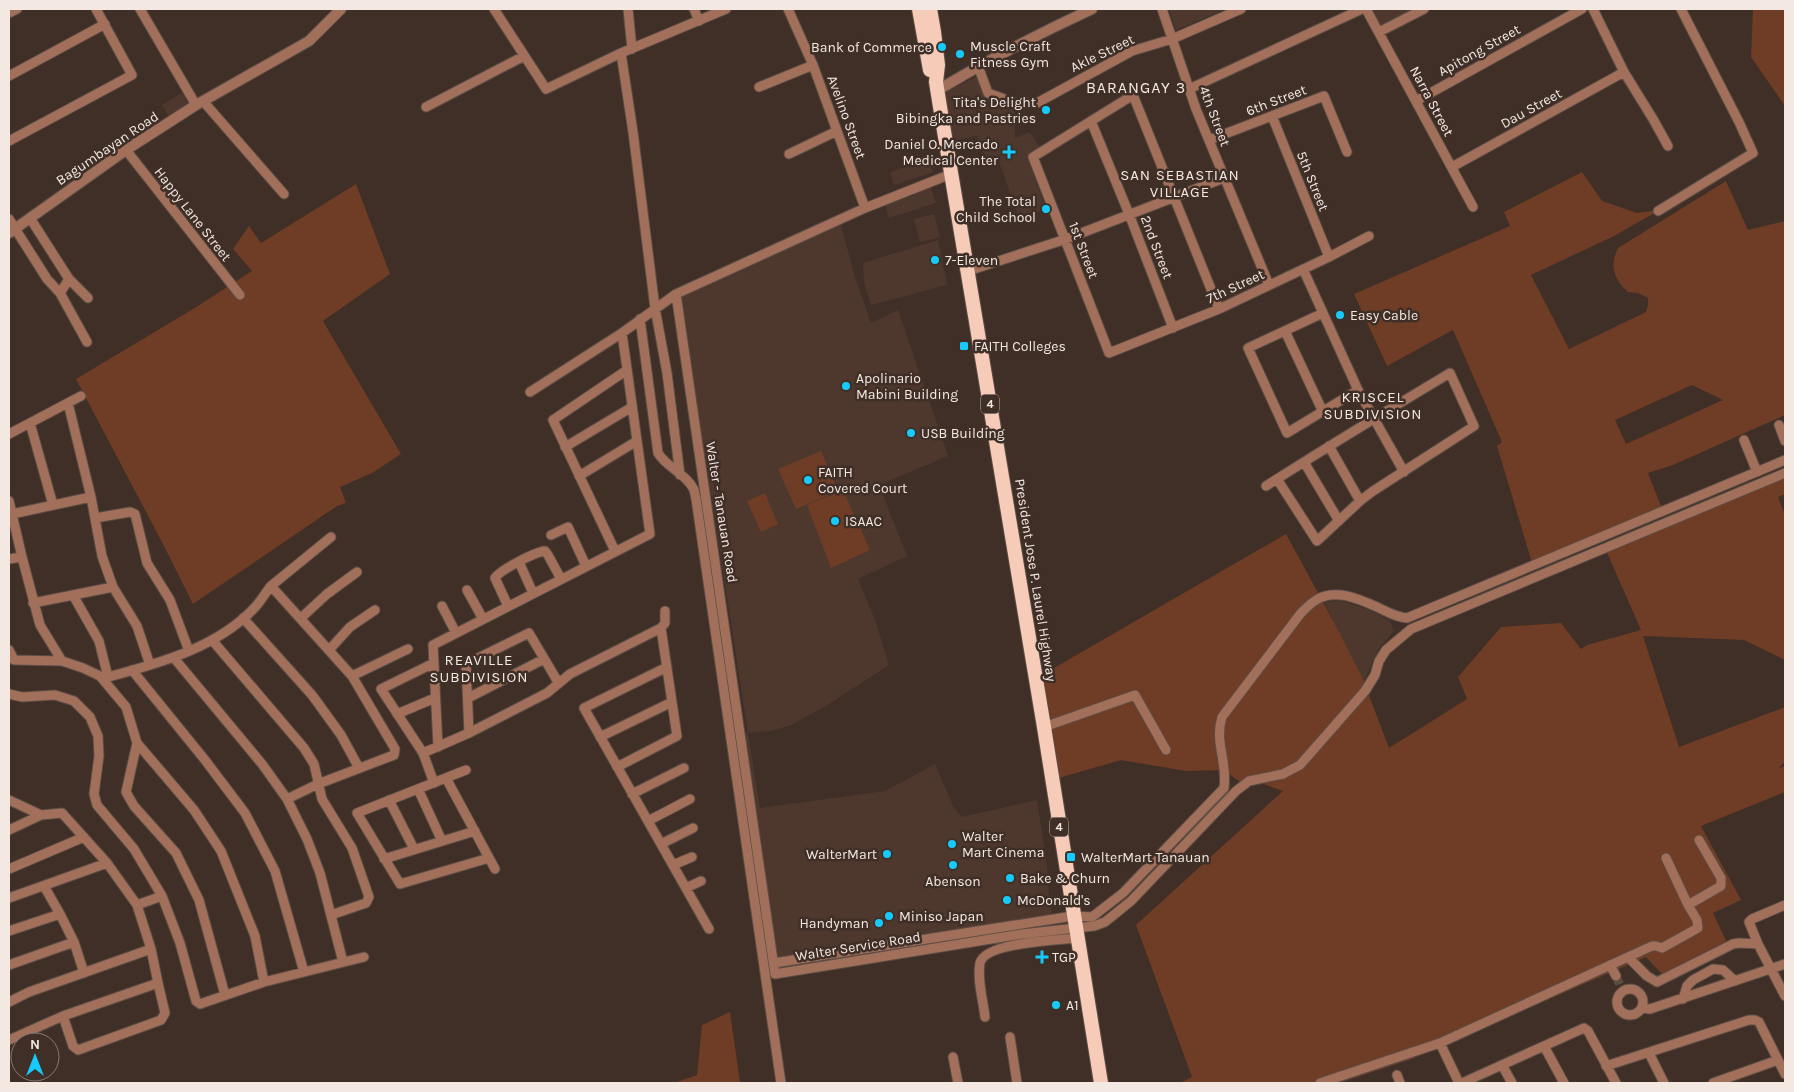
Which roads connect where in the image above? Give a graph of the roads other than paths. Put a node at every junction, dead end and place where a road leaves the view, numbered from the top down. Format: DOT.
graph roads {
  1 [pos="17,9"];
  2 [pos="96,9"];
  3 [pos="140,9"];
  4 [pos="341,9"];
  5 [pos="494,9"];
  6 [pos="628,9"];
  7 [pos="694,9"];
  8 [pos="726,9"];
  9 [pos="788,9"];
  10 [pos="919,9"];
  11 [pos="930,9"];
  12 [pos="1092,9"];
  13 [pos="1162,9"];
  14 [pos="1242,9"];
  15 [pos="1362,9"];
  16 [pos="1366,9"];
  17 [pos="1424,9"];
  18 [pos="1582,9"];
  19 [pos="1593,9"];
  20 [pos="1680,9"];
  21 [pos="9,13"];
  22 [pos="699,21"];
  23 [pos="105,24"];
  24 [pos="1379,32"];
  25 [pos="1172,39"];
  26 [pos="632,49"];
  27 [pos="621,53"];
  28 [pos="524,56"];
  29 [pos="813,65"];
  30 [pos="978,66"];
  31 [pos="1624,72"];
  32 [pos="9,76"];
  33 [pos="937,86"];
  34 [pos="759,87"];
  35 [pos="1189,89"];
  36 [pos="1416,101"];
  37 [pos="200,103"];
  38 [pos="426,107"];
  39 [pos="1272,116"];
  40 [pos="1091,121"];
  41 [pos="837,131"];
  42 [pos="1209,140"];
  43 [pos="9,141"];
  44 [pos="1668,146"];
  45 [pos="126,150"];
  46 [pos="1347,152"];
  47 [pos="789,154"];
  48 [pos="1452,168"];
  49 [pos="951,174"];
  50 [pos="1224,178"];
  51 [pos="284,194"];
  52 [pos="1174,197"];
  53 [pos="1473,207"];
  54 [pos="866,208"];
  55 [pos="1658,211"];
  56 [pos="1129,214"];
  57 [pos="30,218"];
  58 [pos="9,219"];
  59 [pos="12,231"];
  60 [pos="1369,236"];
  61 [pos="1066,239"];
  62 [pos="1329,257"];
  63 [pos="1304,269"];
  64 [pos="968,270"];
  65 [pos="69,279"];
  66 [pos="1269,285"];
  67 [pos="60,293"];
  68 [pos="676,294"];
  69 [pos="240,295"];
  70 [pos="88,298"];
  71 [pos="655,308"];
  72 [pos="1219,310"];
  73 [pos="1323,312"];
  74 [pos="640,318"];
  75 [pos="1173,328"];
  76 [pos="1285,330"];
  77 [pos="622,333"];
  78 [pos="87,342"];
  79 [pos="1109,353"];
  80 [pos="627,370"];
  81 [pos="1358,390"];
  82 [pos="530,392"];
  83 [pos="81,396"];
  84 [pos="68,403"];
  85 [pos="632,407"];
  86 [pos="1323,412"];
  87 [pos="1374,418"];
  88 [pos="30,423"];
  89 [pos="1779,425"];
  90 [pos="9,434"];
  91 [pos="1744,440"];
  92 [pos="637,441"];
  93 [pos="1785,441"];
  94 [pos="1329,446"];
  95 [pos="565,447"];
  96 [pos="1785,460"];
  97 [pos="1304,462"];
  98 [pos="1404,472"];
  99 [pos="1757,472"];
  100 [pos="1785,473"];
  101 [pos="680,475"];
  102 [pos="579,476"];
  103 [pos="1276,479"];
  104 [pos="1266,486"];
  105 [pos="91,497"];
  106 [pos="9,501"];
  107 [pos="1360,501"];
  108 [pos="53,505"];
  109 [pos="12,514"];
  110 [pos="1651,517"];
  111 [pos="95,518"];
  112 [pos="1339,522"];
  113 [pos="1656,527"];
  114 [pos="551,535"];
  115 [pos="331,537"];
  116 [pos="615,551"];
  117 [pos="22,557"];
  118 [pos="9,559"];
  119 [pos="519,562"];
  120 [pos="586,566"];
  121 [pos="357,572"];
  122 [pos="561,579"];
  123 [pos="271,586"];
  124 [pos="113,587"];
  125 [pos="467,590"];
  126 [pos="533,593"];
  127 [pos="73,595"];
  128 [pos="33,603"];
  129 [pos="442,606"];
  130 [pos="508,606"];
  131 [pos="375,610"];
  132 [pos="665,611"];
  133 [pos="243,618"];
  134 [pos="301,618"];
  135 [pos="1407,618"];
  136 [pos="483,619"];
  137 [pos="661,628"];
  138 [pos="1411,629"];
  139 [pos="456,633"];
  140 [pos="212,640"];
  141 [pos="408,649"];
  142 [pos="9,650"];
  143 [pos="329,650"];
  144 [pos="189,651"];
  145 [pos="174,658"];
  146 [pos="544,659"];
  147 [pos="62,661"];
  148 [pos="434,663"];
  149 [pos="150,665"];
  150 [pos="667,667"];
  151 [pos="132,670"];
  152 [pos="352,676"];
  153 [pos="104,677"];
  154 [pos="558,682"];
  155 [pos="9,694"];
  156 [pos="435,698"];
  157 [pos="468,698"];
  158 [pos="672,702"];
  159 [pos="397,714"];
  160 [pos="1044,727"];
  161 [pos="469,733"];
  162 [pos="600,737"];
  163 [pos="137,743"];
  164 [pos="438,747"];
  165 [pos="1166,750"];
  166 [pos="423,753"];
  167 [pos="617,766"];
  168 [pos="359,768"];
  169 [pos="684,768"];
  170 [pos="466,770"];
  171 [pos="446,778"];
  172 [pos="434,782"];
  173 [pos="318,784"];
  174 [pos="1224,788"];
  175 [pos="418,789"];
  176 [pos="632,794"];
  177 [pos="1232,795"];
  178 [pos="287,798"];
  179 [pos="690,798"];
  180 [pos="9,800"];
  181 [pos="390,800"];
  182 [pos="41,815"];
  183 [pos="648,821"];
  184 [pos="693,828"];
  185 [pos="9,830"];
  186 [pos="475,831"];
  187 [pos="84,837"];
  188 [pos="1699,840"];
  189 [pos="442,841"];
  190 [pos="661,844"];
  191 [pos="414,849"];
  192 [pos="692,857"];
  193 [pos="489,858"];
  194 [pos="1666,858"];
  195 [pos="384,859"];
  196 [pos="107,863"];
  197 [pos="673,865"];
  198 [pos="9,869"];
  199 [pos="495,869"];
  200 [pos="701,881"];
  201 [pos="44,886"];
  202 [pos="686,888"];
  203 [pos="162,896"];
  204 [pos="9,898"];
  205 [pos="137,905"];
  206 [pos="1688,905"];
  207 [pos="1784,908"];
  208 [pos="60,914"];
  209 [pos="331,915"];
  210 [pos="1075,927"];
  211 [pos="709,929"];
  212 [pos="9,931"];
  213 [pos="74,942"];
  214 [pos="1758,944"];
  215 [pos="151,949"];
  216 [pos="364,957"];
  217 [pos="1628,957"];
  218 [pos="343,962"];
  219 [pos="774,963"];
  220 [pos="1785,964"];
  221 [pos="9,965"];
  222 [pos="1610,965"];
  223 [pos="1771,969"];
  224 [pos="304,972"];
  225 [pos="84,973"];
  226 [pos="1616,976"];
  227 [pos="1735,981"];
  228 [pos="264,982"];
  229 [pos="158,984"];
  230 [pos="225,995"];
  231 [pos="1785,996"];
  232 [pos="1683,999"];
  233 [pos="9,1002"];
  234 [pos="1642,1008"];
  235 [pos="63,1016"];
  236 [pos="985,1016"];
  237 [pos="1010,1037"];
  238 [pos="9,1040"];
  239 [pos="1440,1043"];
  240 [pos="1544,1046"];
  241 [pos="1649,1053"];
  242 [pos="953,1057"];
  243 [pos="1778,1060"];
  244 [pos="1502,1065"];
  245 [pos="1606,1066"];
  246 [pos="1785,1074"];
  247 [pos="781,1083"];
  248 [pos="958,1083"];
  249 [pos="1017,1083"];
  250 [pos="1101,1083"];
  251 [pos="1320,1083"];
  252 [pos="1461,1083"];
  253 [pos="1512,1083"];
  254 [pos="1564,1083"];
  255 [pos="1616,1083"];
  256 [pos="1664,1083"];
  257 [pos="1713,1083"];
  1 -- 21 [label="street"];
  2 -- 23 [label="street"];
  3 -- 37 [label="street"];
  4 -- 37 [label="street, Bagumbayan Road"];
  5 -- 28 [label="street"];
  6 -- 26 [label="street"];
  7 -- 22 [label="street"];
  8 -- 22 [label="street"];
  9 -- 29 [label="street, Avelino Street"];
  10 -- 33 [label="highway, President Jose P. Laurel Highway / 4"];
  11 -- 33 [label="highway, President Jose P. Laurel Highway / 4"];
  12 -- 30 [label="street"];
  13 -- 25 [label="street, 4th Street"];
  14 -- 25 [label="street, Akle Street"];
  15 -- 35 [label="street"];
  16 -- 24 [label="street, Narra Street"];
  17 -- 24 [label="street"];
  18 -- 36 [label="street, Apitong Street"];
  19 -- 31 [label="street"];
  20 -- 55 [label="street"];
  22 -- 26 [label="street"];
  23 -- 32 [label="street"];
  23 -- 43 [label="street"];
  24 -- 36 [label="street, Narra Street"];
  25 -- 30 [label="street, Akle Street"];
  25 -- 35 [label="street, 4th Street"];
  26 -- 27 [label="street"];
  27 -- 28 [label="street"];
  27 -- 71 [label="street"];
  28 -- 38 [label="street"];
  29 -- 34 [label="street"];
  29 -- 41 [label="street, Avelino Street"];
  30 -- 33 [label="street"];
  31 -- 44 [label="street"];
  31 -- 48 [label="street, Dau Street"];
  33 -- 49 [label="highway, President Jose P. Laurel Highway / 4"];
  35 -- 42 [label="street, 4th Street"];
  36 -- 48 [label="street, Narra Street"];
  37 -- 45 [label="street, Bagumbayan Road"];
  37 -- 51 [label="street"];
  39 -- 42 [label="street, 6th Street"];
  39 -- 46 [label="street, 6th Street"];
  39 -- 62 [label="street, 5th Street"];
  40 -- 52 [label="street"];
  40 -- 56 [label="street, 2nd Street"];
  40 -- 61 [label="street, 1st Street"];
  41 -- 47 [label="street"];
  41 -- 54 [label="street, Avelino Street"];
  42 -- 50 [label="street, 4th Street"];
  45 -- 57 [label="street, Bagumbayan Road"];
  45 -- 69 [label="street, Happy Lane Street"];
  48 -- 53 [label="street, Narra Street"];
  49 -- 54 [label="street"];
  49 -- 64 [label="highway, President Jose P. Laurel Highway / 4"];
  50 -- 52 [label="street"];
  50 -- 66 [label="street, 4th Street"];
  52 -- 56 [label="street"];
  52 -- 72 [label="street"];
  54 -- 68 [label="street"];
  56 -- 61 [label="street"];
  56 -- 75 [label="street, 2nd Street"];
  57 -- 59 [label="street, Bagumbayan Road"];
  57 -- 65 [label="street"];
  58 -- 59 [label="street"];
  59 -- 67 [label="street"];
  60 -- 62 [label="street, 7th Street"];
  61 -- 64 [label="street"];
  61 -- 79 [label="street, 1st Street"];
  62 -- 63 [label="street, 7th Street"];
  63 -- 66 [label="street, 7th Street"];
  63 -- 73 [label="street"];
  64 -- 160 [label="highway, President Jose P. Laurel Highway / 4"];
  65 -- 67 [label="street"];
  65 -- 70 [label="street"];
  66 -- 72 [label="street, 7th Street"];
  67 -- 78 [label="street"];
  68 -- 71 [label="street"];
  68 -- 219 [label="street, Walter - Tanauan Road"];
  71 -- 74 [label="street"];
  71 -- 101 [label="street"];
  72 -- 75 [label="street, 7th Street"];
  73 -- 76 [label="street"];
  73 -- 81 [label="street"];
  74 -- 77 [label="street"];
  74 -- 101 [label="street"];
  75 -- 79 [label="street, 7th Street"];
  76 -- 86 [label="street"];
  76 -- 86 [label="street"];
  77 -- 80 [label="street"];
  77 -- 82 [label="street"];
  80 -- 85 [label="street"];
  80 -- 95 [label="street"];
  81 -- 86 [label="street"];
  81 -- 87 [label="street"];
  83 -- 84 [label="street"];
  84 -- 88 [label="street"];
  84 -- 105 [label="street"];
  85 -- 92 [label="street"];
  85 -- 95 [label="street"];
  87 -- 94 [label="street"];
  87 -- 98 [label="street"];
  87 -- 98 [label="street"];
  88 -- 90 [label="street"];
  88 -- 108 [label="street"];
  89 -- 93 [label="street"];
  91 -- 99 [label="street"];
  92 -- 102 [label="street"];
  92 -- 116 [label="street"];
  94 -- 97 [label="street"];
  94 -- 107 [label="street"];
  95 -- 102 [label="street"];
  96 -- 99 [label="street"];
  97 -- 103 [label="street"];
  97 -- 112 [label="street"];
  98 -- 107 [label="street"];
  99 -- 110 [label="street"];
  100 -- 113 [label="street"];
  101 -- 247 [label="street"];
  102 -- 116 [label="street"];
  103 -- 104 [label="street"];
  103 -- 112 [label="street"];
  105 -- 108 [label="street"];
  105 -- 111 [label="street"];
  106 -- 109 [label="street"];
  107 -- 112 [label="street"];
  108 -- 109 [label="street"];
  109 -- 117 [label="street"];
  110 -- 113 [label="street"];
  110 -- 135 [label="street"];
  111 -- 124 [label="street"];
  111 -- 144 [label="street"];
  113 -- 138 [label="street"];
  114 -- 120 [label="street"];
  115 -- 123 [label="street"];
  116 -- 120 [label="street"];
  117 -- 118 [label="street"];
  117 -- 128 [label="street"];
  119 -- 122 [label="street"];
  119 -- 126 [label="street"];
  119 -- 130 [label="street"];
  120 -- 122 [label="street"];
  121 -- 134 [label="street"];
  122 -- 126 [label="street"];
  123 -- 133 [label="street"];
  123 -- 134 [label="street"];
  124 -- 127 [label="street"];
  124 -- 149 [label="street"];
  125 -- 136 [label="street"];
  126 -- 130 [label="street"];
  127 -- 128 [label="street"];
  127 -- 153 [label="street"];
  128 -- 147 [label="street"];
  129 -- 139 [label="street"];
  130 -- 136 [label="street"];
  131 -- 143 [label="street"];
  132 -- 137 [label="street"];
  133 -- 140 [label="street"];
  133 -- 168 [label="street"];
  134 -- 143 [label="street"];
  135 -- 138 [label="street"];
  135 -- 174 [label="street"];
  136 -- 139 [label="street"];
  137 -- 150 [label="street"];
  137 -- 154 [label="street"];
  138 -- 177 [label="street"];
  139 -- 148 [label="street"];
  140 -- 144 [label="street"];
  140 -- 173 [label="street"];
  141 -- 152 [label="street"];
  142 -- 147 [label="street"];
  143 -- 152 [label="street"];
  144 -- 145 [label="street"];
  145 -- 149 [label="street"];
  145 -- 178 [label="street"];
  146 -- 154 [label="street"];
  146 -- 157 [label="street"];
  146 -- 157 [label="street"];
  147 -- 153 [label="street"];
  148 -- 156 [label="street"];
  148 -- 159 [label="street"];
  149 -- 151 [label="street"];
  150 -- 158 [label="street"];
  150 -- 162 [label="street"];
  151 -- 153 [label="street"];
  151 -- 224 [label="street"];
  152 -- 168 [label="street"];
  153 -- 163 [label="street"];
  154 -- 161 [label="street"];
  155 -- 203 [label="street"];
  156 -- 159 [label="street"];
  156 -- 164 [label="street"];
  157 -- 161 [label="street"];
  158 -- 162 [label="street"];
  158 -- 167 [label="street"];
  159 -- 166 [label="street"];
  160 -- 165 [label="street"];
  160 -- 210 [label="highway, President Jose P. Laurel Highway / 4"];
  161 -- 164 [label="street"];
  162 -- 167 [label="street"];
  163 -- 228 [label="street"];
  163 -- 230 [label="street"];
  164 -- 166 [label="street"];
  166 -- 172 [label="street"];
  167 -- 176 [label="street"];
  168 -- 173 [label="street"];
  169 -- 176 [label="street"];
  170 -- 171 [label="street"];
  171 -- 172 [label="street"];
  171 -- 186 [label="street"];
  172 -- 175 [label="street"];
  173 -- 178 [label="street"];
  173 -- 209 [label="street"];
  174 -- 177 [label="street"];
  174 -- 210 [label="street"];
  175 -- 181 [label="street"];
  175 -- 189 [label="street"];
  176 -- 183 [label="street"];
  177 -- 210 [label="street"];
  178 -- 209 [label="street"];
  179 -- 183 [label="street"];
  180 -- 182 [label="street"];
  181 -- 191 [label="street"];
  181 -- 195 [label="street"];
  182 -- 185 [label="street"];
  182 -- 187 [label="street"];
  183 -- 190 [label="street"];
  184 -- 190 [label="street"];
  186 -- 189 [label="street"];
  186 -- 193 [label="street"];
  187 -- 196 [label="street"];
  187 -- 198 [label="street"];
  188 -- 206 [label="street"];
  189 -- 191 [label="street"];
  190 -- 197 [label="street"];
  191 -- 195 [label="street"];
  192 -- 197 [label="street"];
  193 -- 195 [label="street"];
  193 -- 199 [label="street"];
  194 -- 206 [label="street"];
  196 -- 201 [label="street"];
  196 -- 205 [label="street"];
  197 -- 202 [label="street"];
  200 -- 202 [label="street"];
  201 -- 204 [label="street"];
  201 -- 208 [label="street"];
  202 -- 211 [label="street"];
  203 -- 205 [label="street"];
  203 -- 230 [label="street"];
  205 -- 215 [label="street"];
  206 -- 217 [label="street"];
  207 -- 214 [label="street"];
  208 -- 212 [label="street"];
  208 -- 213 [label="street"];
  209 -- 218 [label="street"];
  210 -- 219 [label="street, Walter Service Road"];
  210 -- 219 [label="street, Walter Service Road"];
  210 -- 236 [label="street"];
  210 -- 250 [label="highway, President Jose P. Laurel Highway / 4"];
  213 -- 221 [label="street"];
  213 -- 225 [label="street"];
  214 -- 217 [label="street"];
  214 -- 223 [label="street"];
  215 -- 225 [label="street"];
  215 -- 229 [label="street"];
  216 -- 218 [label="street"];
  217 -- 222 [label="street"];
  218 -- 224 [label="street"];
  220 -- 223 [label="street"];
  222 -- 226 [label="street"];
  222 -- 239 [label="street"];
  223 -- 227 [label="street"];
  223 -- 231 [label="street"];
  224 -- 228 [label="street"];
  225 -- 233 [label="street"];
  227 -- 232 [label="street"];
  227 -- 232 [label="street"];
  228 -- 230 [label="street"];
  229 -- 235 [label="street"];
  229 -- 235 [label="street"];
  232 -- 234 [label="street"];
  234 -- 234 [label="street"];
  235 -- 238 [label="street"];
  237 -- 249 [label="street"];
  239 -- 251 [label="street"];
  239 -- 252 [label="street"];
  240 -- 244 [label="street"];
  240 -- 245 [label="street"];
  240 -- 254 [label="street"];
  241 -- 243 [label="street"];
  241 -- 245 [label="street"];
  241 -- 256 [label="street"];
  242 -- 248 [label="street"];
  243 -- 246 [label="street"];
  243 -- 257 [label="street"];
  244 -- 252 [label="street"];
  244 -- 253 [label="street"];
  245 -- 255 [label="street"];
}
